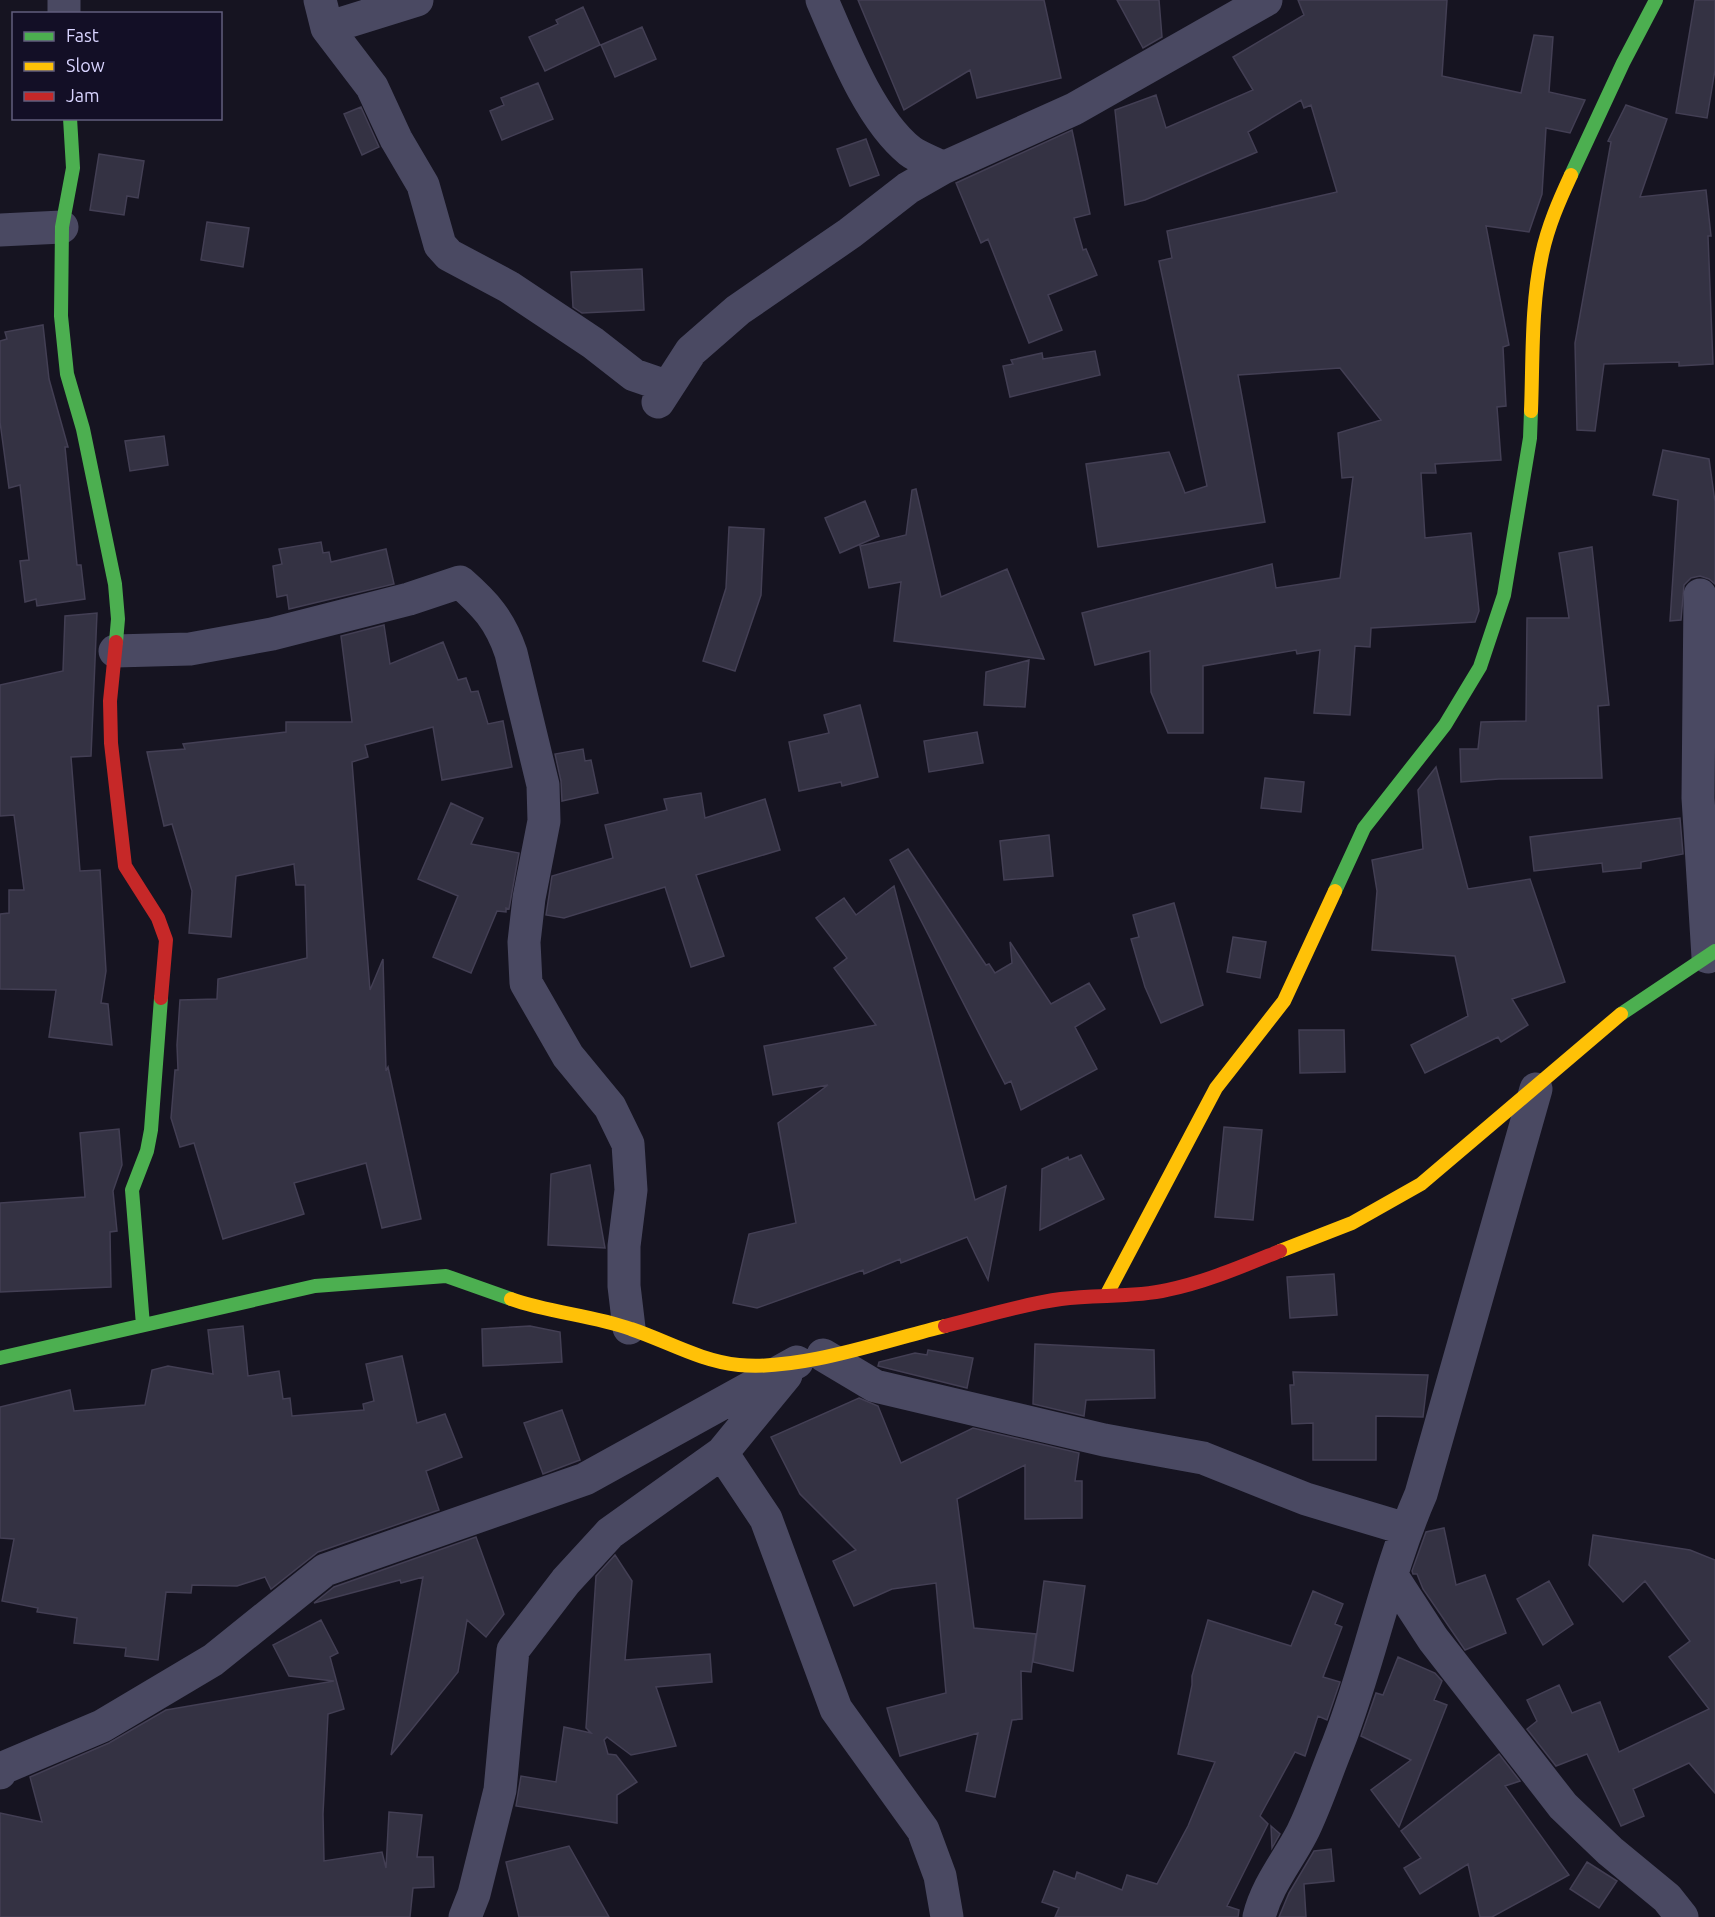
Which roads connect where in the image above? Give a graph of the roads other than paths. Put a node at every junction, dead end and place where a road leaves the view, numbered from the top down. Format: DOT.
graph roads {
  1 [pos="417,0"];
  2 [pos="822,0"];
  3 [pos="1266,0"];
  4 [pos="1656,0"];
  5 [pos="324,14"];
  6 [pos="70,120"];
  7 [pos="943,168"];
  8 [pos="62,227"];
  9 [pos="0,230"];
  10 [pos="1700,595"];
  11 [pos="115,651"];
  12 [pos="1711,954"];
  13 [pos="1536,1089"];
  14 [pos="1107,1294"];
  15 [pos="143,1325"];
  16 [pos="629,1328"];
  17 [pos="0,1358"];
  18 [pos="810,1358"];
  19 [pos="722,1453"];
  20 [pos="1406,1529"];
  21 [pos="1392,1576"];
  22 [pos="1,1769"];
  23 [pos="465,1917"];
  24 [pos="947,1917"];
  25 [pos="1259,1917"];
  26 [pos="1682,1917"];
  1 -- 5 [label="street"];
  2 -- 7 [label="street"];
  3 -- 7 [label="street"];
  4 -- 14 [label="street"];
  5 -- 7 [label="street"];
  6 -- 8 [label="street"];
  8 -- 9 [label="street"];
  8 -- 11 [label="street"];
  10 -- 12 [label="street"];
  11 -- 15 [label="street"];
  11 -- 16 [label="street"];
  12 -- 13 [label="street"];
  13 -- 14 [label="street"];
  13 -- 20 [label="street"];
  14 -- 18 [label="street"];
  15 -- 16 [label="street"];
  15 -- 17 [label="street"];
  16 -- 18 [label="street"];
  18 -- 19 [label="street"];
  18 -- 20 [label="street"];
  18 -- 22 [label="street"];
  19 -- 23 [label="street"];
  19 -- 24 [label="street"];
  20 -- 21 [label="street"];
  21 -- 25 [label="street"];
  21 -- 26 [label="street"];
}
